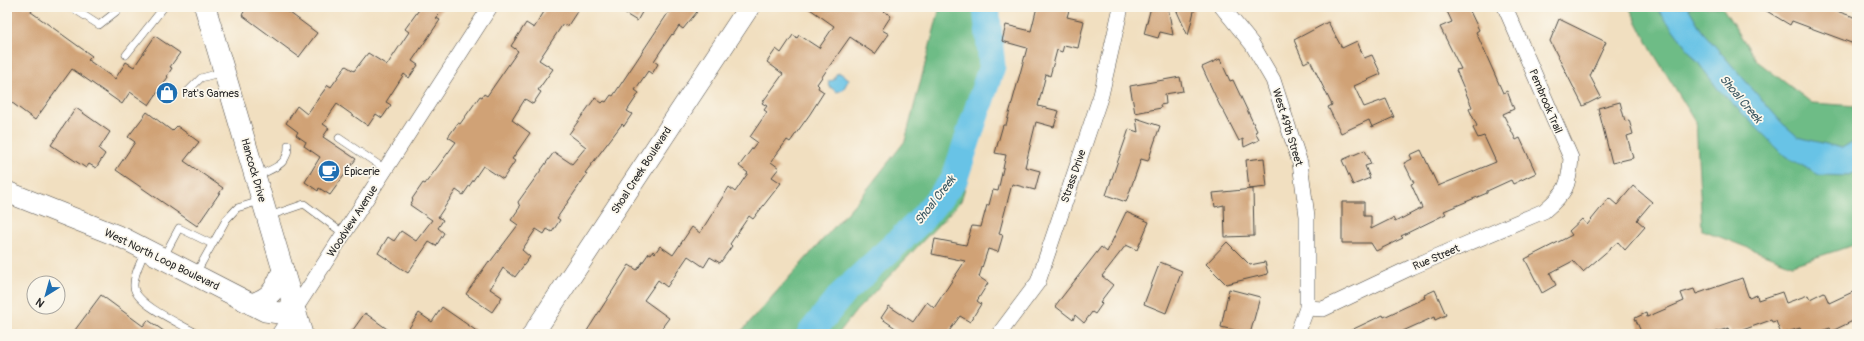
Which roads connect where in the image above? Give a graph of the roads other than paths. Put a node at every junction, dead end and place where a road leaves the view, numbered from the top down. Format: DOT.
graph roads {
  1 [pos="72,7"];
  2 [pos="122,7"];
  3 [pos="164,7"];
  4 [pos="205,7"];
  5 [pos="490,7"];
  6 [pos="749,7"];
  7 [pos="1122,7"];
  8 [pos="1222,7"];
  9 [pos="1506,7"];
  10 [pos="126,55"];
  11 [pos="225,71"];
  12 [pos="188,91"];
  13 [pos="339,138"];
  14 [pos="288,145"];
  15 [pos="385,169"];
  16 [pos="256,177"];
  17 [pos="7,192"];
  18 [pos="1562,196"];
  19 [pos="265,208"];
  20 [pos="344,234"];
  21 [pos="212,244"];
  22 [pos="155,254"];
  23 [pos="283,270"];
  24 [pos="195,274"];
  25 [pos="251,304"];
  26 [pos="1307,308"];
  27 [pos="295,310"];
  28 [pos="187,331"];
  29 [pos="198,334"];
  30 [pos="279,334"];
  31 [pos="302,334"];
  32 [pos="533,334"];
  33 [pos="999,334"];
  34 [pos="1297,334"];
  1 -- 2 [label="lane"];
  3 -- 10 [label="lane"];
  4 -- 11 [label="street, Hancock Drive"];
  5 -- 15 [label="street, Woodview Avenue"];
  6 -- 32 [label="street, Shoal Creek Boulevard"];
  7 -- 33 [label="street, Strass Drive"];
  8 -- 26 [label="street, West 49th Street"];
  9 -- 18 [label="street, Pembrook Trail"];
  11 -- 12 [label="lane"];
  11 -- 16 [label="street, Hancock Drive"];
  13 -- 15 [label="lane"];
  14 -- 16 [label="lane"];
  15 -- 20 [label="street, Woodview Avenue"];
  16 -- 19 [label="street, Hancock Drive"];
  17 -- 22 [label="street, West North Loop Boulevard"];
  18 -- 26 [label="street, Rue Street"];
  19 -- 20 [label="lane"];
  19 -- 21 [label="lane"];
  19 -- 23 [label="street, Hancock Drive"];
  20 -- 27 [label="street, Woodview Avenue"];
  21 -- 22 [label="lane"];
  21 -- 24 [label="lane"];
  22 -- 24 [label="street, West North Loop Boulevard"];
  22 -- 28 [label="lane"];
  23 -- 25 [label="street"];
  23 -- 27 [label="street, Hancock Drive"];
  24 -- 25 [label="street, West North Loop Boulevard"];
  25 -- 27 [label="street, West North Loop Boulevard"];
  26 -- 34 [label="street, West 49th Street"];
  27 -- 30 [label="street, Woodview Avenue"];
  27 -- 31 [label="street, Hancock Drive"];
  28 -- 29 [label="lane"];
}
